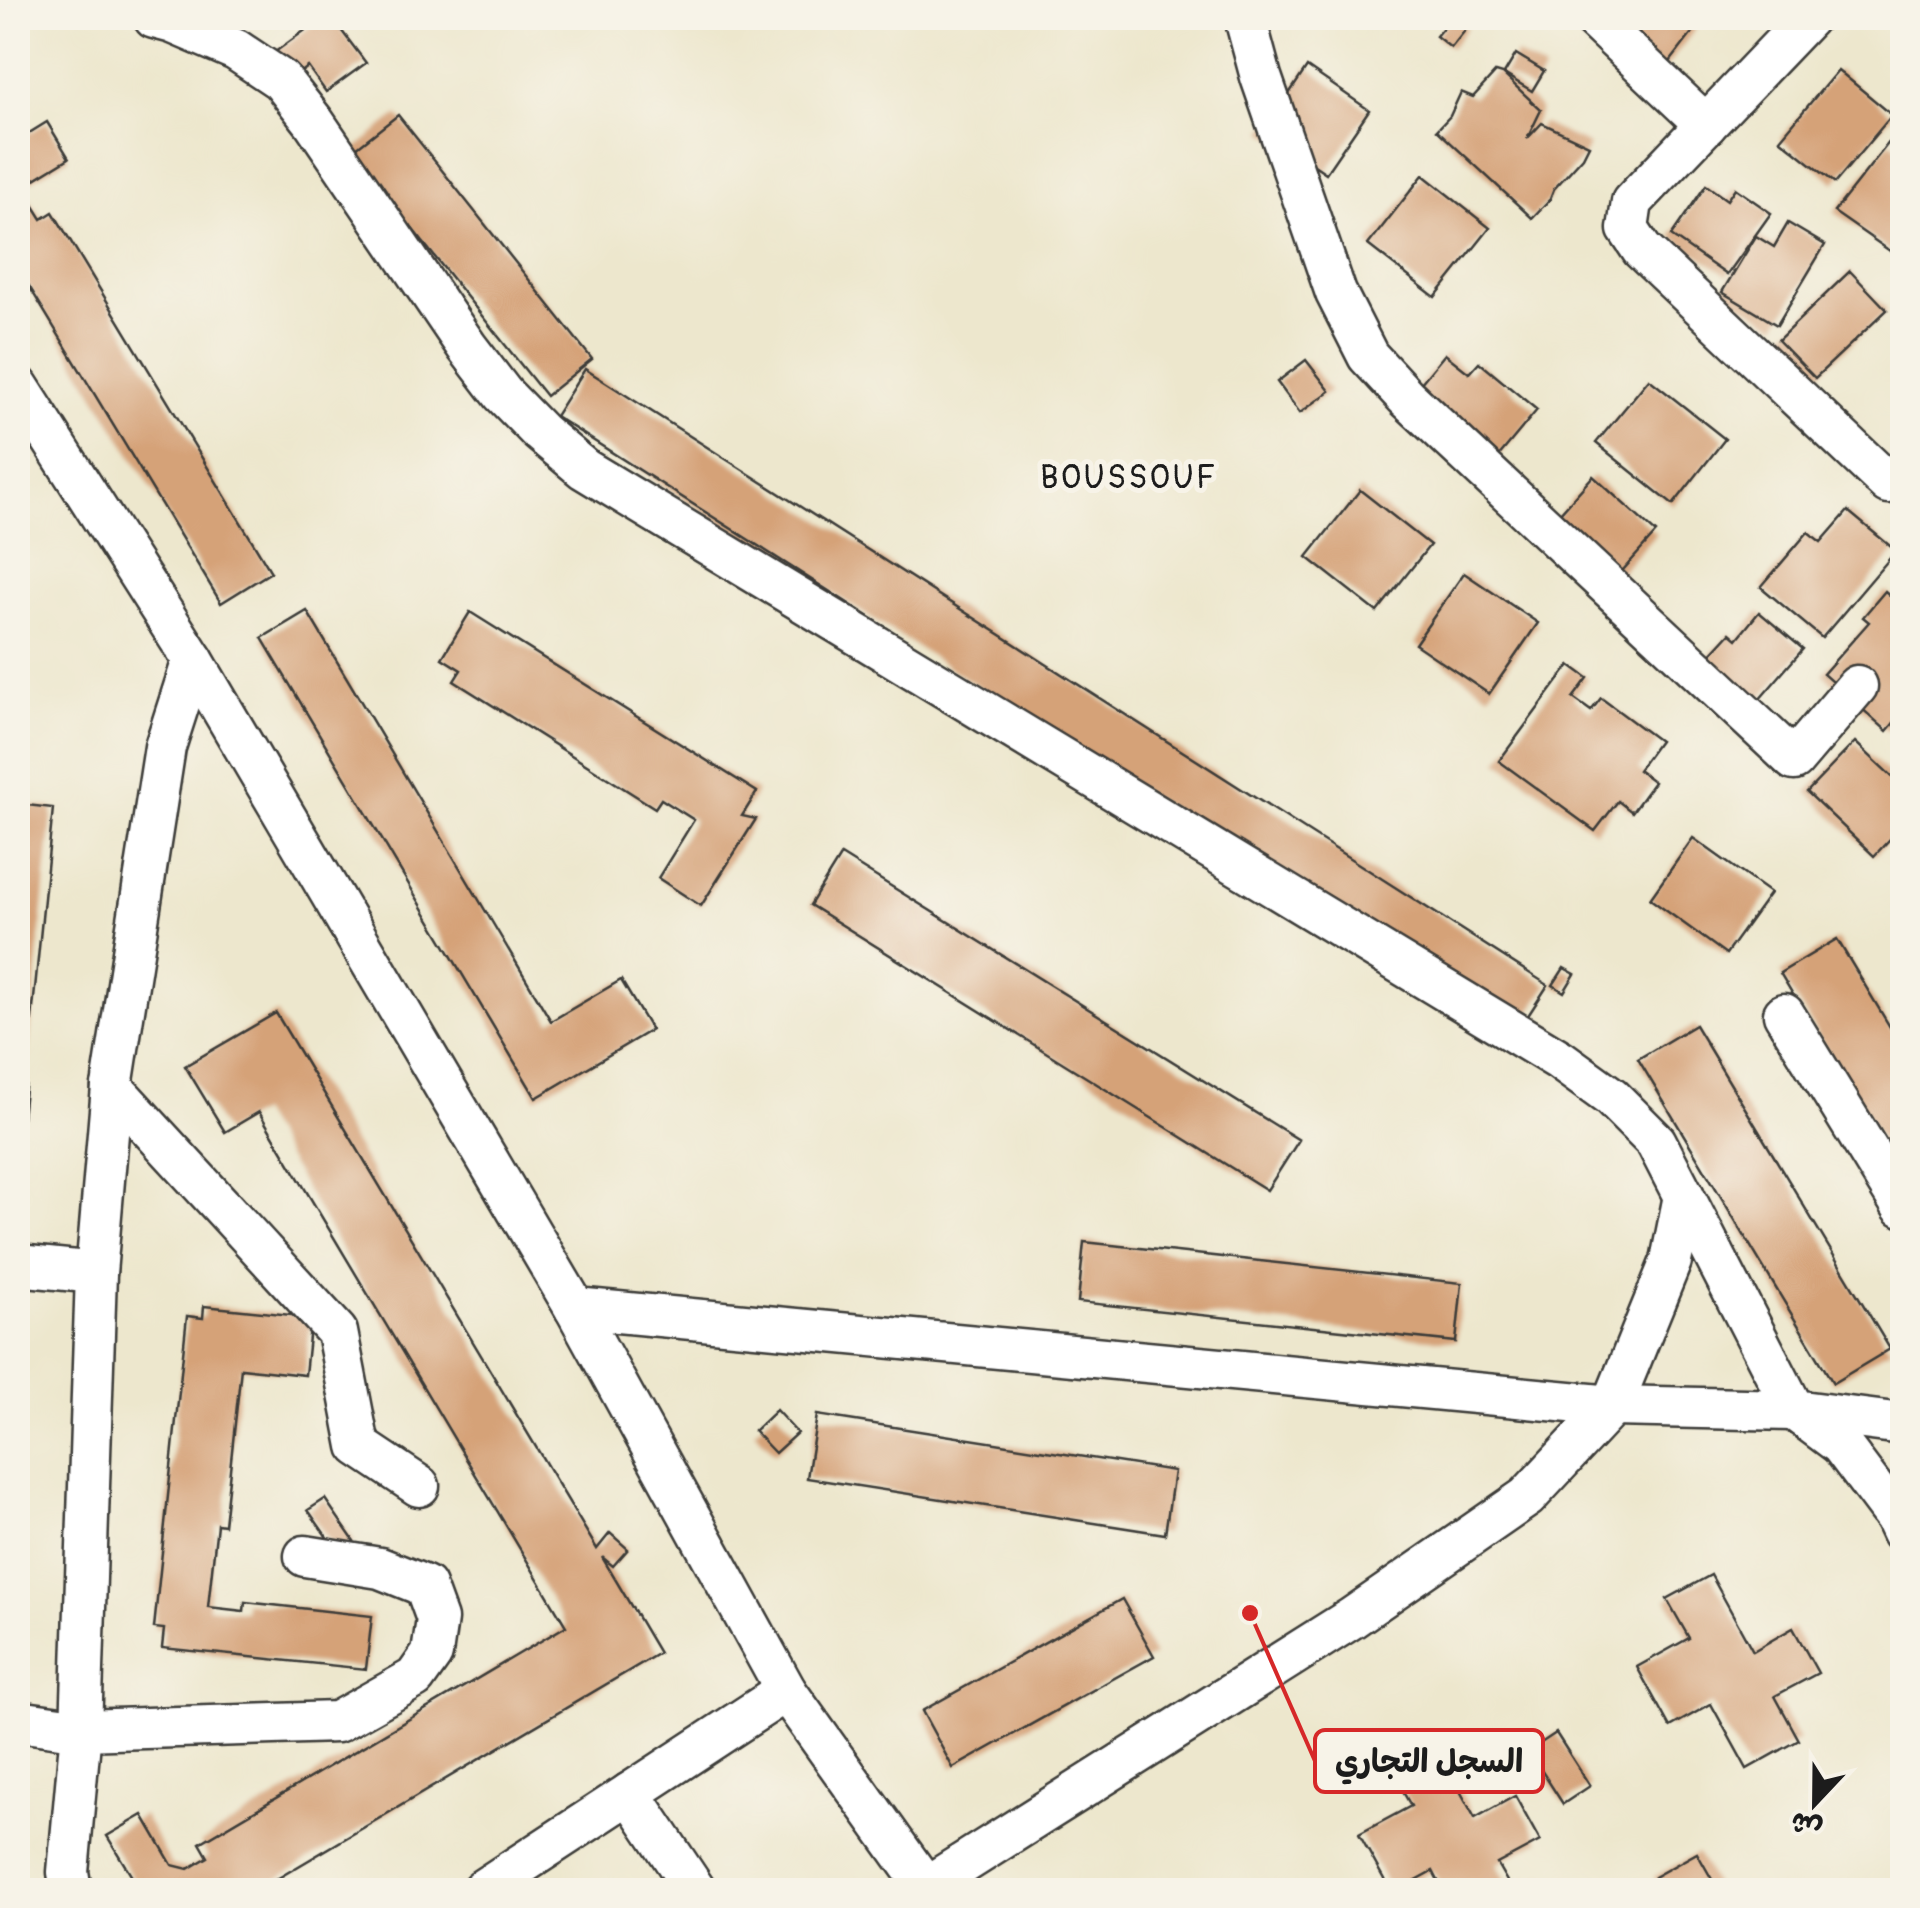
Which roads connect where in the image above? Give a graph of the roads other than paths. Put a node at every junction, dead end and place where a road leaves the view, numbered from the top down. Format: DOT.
graph roads {
  1 [pos="154,18"];
  2 [pos="1245,18"];
  3 [pos="1593,18"];
  4 [pos="1808,18"];
  5 [pos="1706,125"];
  6 [pos="18,386"];
  7 [pos="1888,482"];
  8 [pos="193,660"];
  9 [pos="1858,686"];
  10 [pos="1784,1014"];
  11 [pos="112,1087"];
  12 [pos="1684,1196"];
  13 [pos="1902,1206"];
  14 [pos="18,1265"];
  15 [pos="96,1273"];
  16 [pos="575,1308"];
  17 [pos="1612,1406"];
  18 [pos="1794,1410"];
  19 [pos="1902,1424"];
  20 [pos="419,1486"];
  21 [pos="1902,1532"];
  22 [pos="305,1556"];
  23 [pos="786,1691"];
  24 [pos="18,1721"];
  25 [pos="80,1730"];
  26 [pos="630,1793"];
  27 [pos="927,1889"];
  28 [pos="71,1890"];
  29 [pos="482,1890"];
  30 [pos="696,1890"];
  1 -- 12 [label="street"];
  2 -- 9 [label="street"];
  3 -- 5 [label="street"];
  4 -- 5 [label="street"];
  5 -- 7 [label="street"];
  6 -- 8 [label="street"];
  8 -- 11 [label="street"];
  8 -- 16 [label="street"];
  10 -- 13 [label="street"];
  11 -- 15 [label="street"];
  11 -- 20 [label="street"];
  12 -- 17 [label="street"];
  12 -- 18 [label="street"];
  14 -- 15 [label="street"];
  15 -- 25 [label="street"];
  16 -- 17 [label="street"];
  16 -- 23 [label="street"];
  17 -- 18 [label="street"];
  17 -- 27 [label="street"];
  18 -- 19 [label="street"];
  18 -- 21 [label="street"];
  22 -- 25 [label="street"];
  23 -- 26 [label="street"];
  23 -- 27 [label="street"];
  24 -- 25 [label="street"];
  25 -- 28 [label="street"];
  26 -- 29 [label="street"];
  26 -- 30 [label="street"];
}
